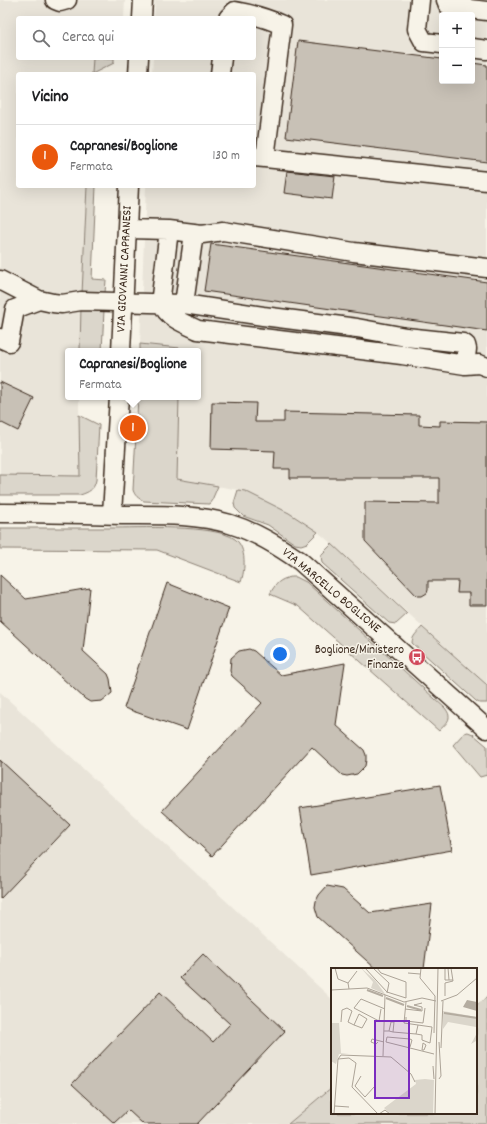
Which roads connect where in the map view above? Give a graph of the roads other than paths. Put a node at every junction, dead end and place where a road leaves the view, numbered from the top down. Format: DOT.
graph roads {
  1 [pos="55,0"];
  2 [pos="67,0"];
  3 [pos="143,0"];
  4 [pos="420,0"];
  5 [pos="446,0"];
  6 [pos="487,11"];
  7 [pos="142,16"];
  8 [pos="230,16"];
  9 [pos="439,44"];
  10 [pos="475,48"];
  11 [pos="487,50"];
  12 [pos="139,60"];
  13 [pos="222,60"];
  14 [pos="138,72"];
  15 [pos="220,72"];
  16 [pos="260,157"];
  17 [pos="487,182"];
  18 [pos="129,188"];
  19 [pos="127,228"];
  20 [pos="168,230"];
  21 [pos="194,233"];
  22 [pos="487,268"];
  23 [pos="0,280"];
  24 [pos="39,300"];
  25 [pos="124,302"];
  26 [pos="161,303"];
  27 [pos="184,304"];
  28 [pos="406,337"];
  29 [pos="0,338"];
  30 [pos="121,348"];
  31 [pos="402,355"];
  32 [pos="465,365"];
  33 [pos="487,367"];
  34 [pos="119,400"];
  35 [pos="0,513"];
  36 [pos="112,514"];
  37 [pos="487,730"];
  1 -- 2 [label="street"];
  3 -- 7 [label="street"];
  4 -- 9 [label="street"];
  5 -- 6 [label="street"];
  8 -- 16 [label="street"];
  10 -- 11 [label="street"];
  12 -- 14 [label="street"];
  13 -- 15 [label="street"];
  16 -- 17 [label="street"];
  18 -- 19 [label="street, VIA GIOVANNI CAPRANESI"];
  19 -- 20 [label="street"];
  19 -- 25 [label="street, VIA GIOVANNI CAPRANESI"];
  20 -- 21 [label="street"];
  20 -- 26 [label="street"];
  21 -- 22 [label="street"];
  21 -- 27 [label="street"];
  23 -- 24 [label="street"];
  24 -- 25 [label="street"];
  24 -- 29 [label="street"];
  25 -- 26 [label="street"];
  25 -- 30 [label="street, VIA GIOVANNI CAPRANESI"];
  26 -- 27 [label="street"];
  26 -- 31 [label="street"];
  27 -- 28 [label="street"];
  28 -- 31 [label="street"];
  28 -- 32 [label="street"];
  31 -- 32 [label="street"];
  32 -- 33 [label="street"];
  34 -- 36 [label="street"];
  35 -- 36 [label="street, VIA MARCELLO BOGLIONE"];
  36 -- 37 [label="street, VIA MARCELLO BOGLIONE"];
}
